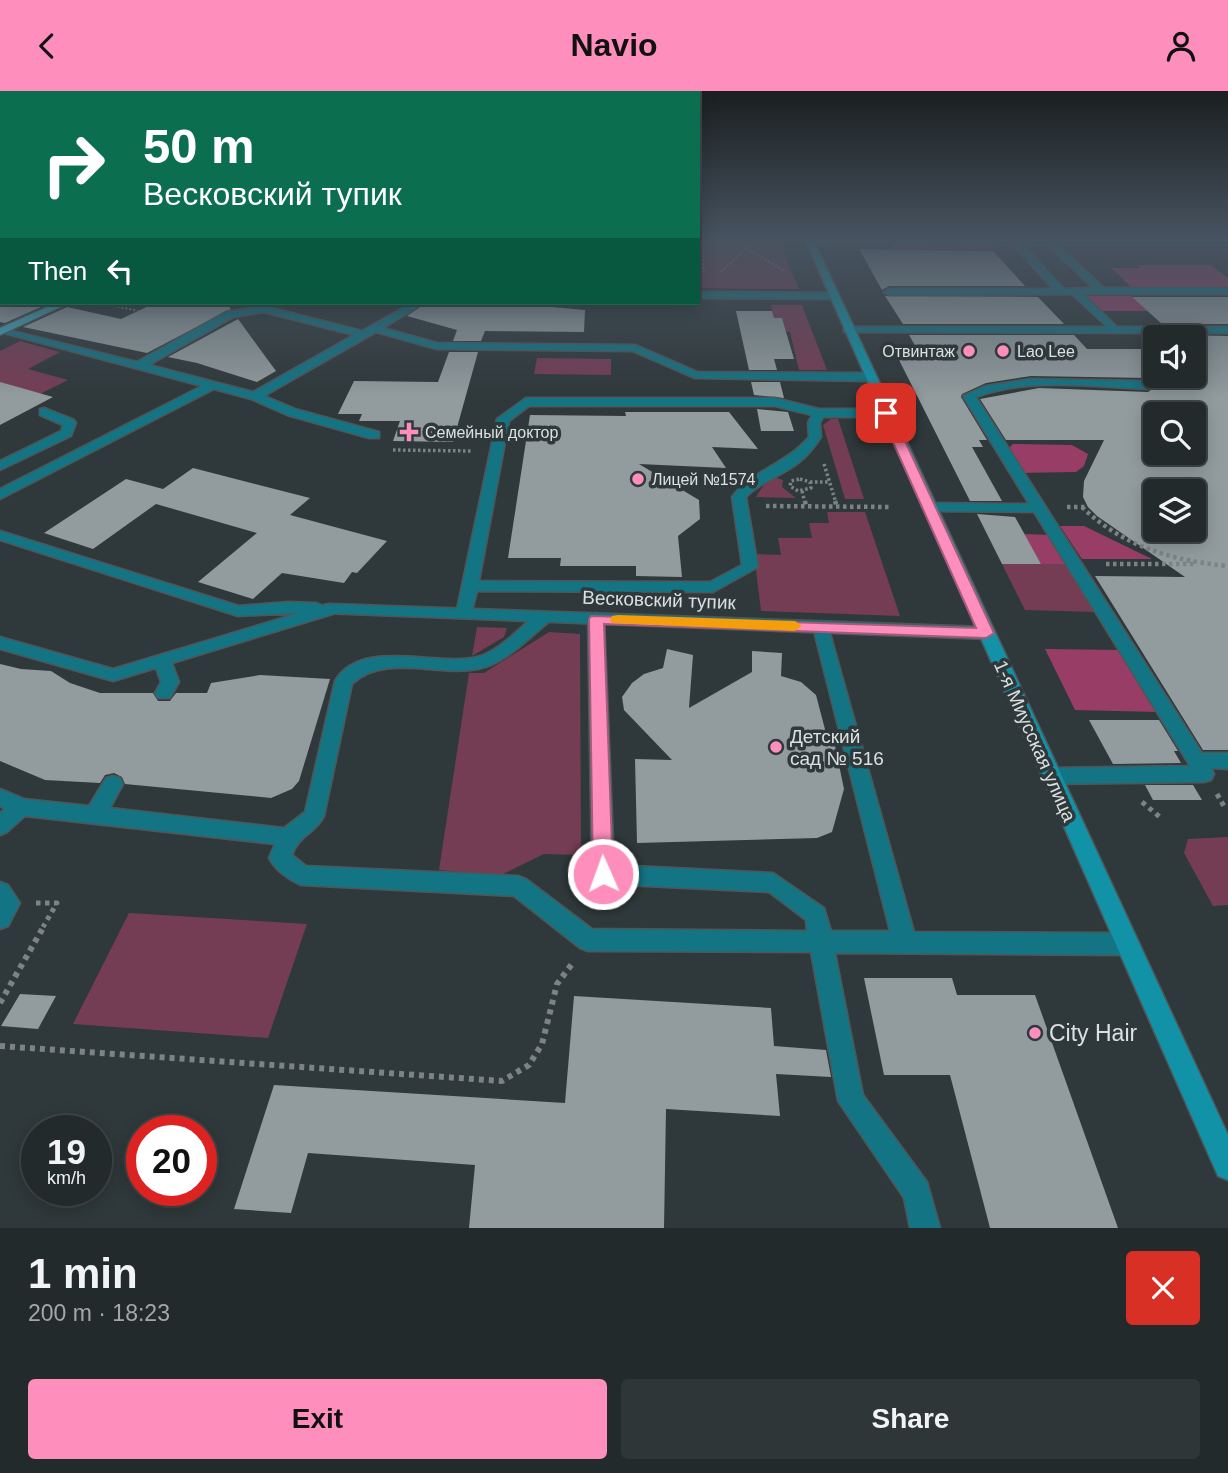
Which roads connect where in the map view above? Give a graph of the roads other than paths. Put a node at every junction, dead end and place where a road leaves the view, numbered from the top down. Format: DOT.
graph roads {
  1 [pos="831,292"];
  2 [pos="1075,292"];
  3 [pos="700,295"];
  4 [pos="833,296"];
  5 [pos="37,305"];
  6 [pos="59,305"];
  7 [pos="415,305"];
  8 [pos="2,328"];
  9 [pos="373,328"];
  10 [pos="848,330"];
  11 [pos="1114,330"];
  12 [pos="1228,330"];
  13 [pos="361,334"];
  14 [pos="138,366"];
  15 [pos="870,377"];
  16 [pos="212,385"];
  17 [pos="1143,385"];
  18 [pos="255,396"];
  19 [pos="44,412"];
  20 [pos="819,413"];
  21 [pos="886,413"];
  22 [pos="374,435"];
  23 [pos="0,466"];
  24 [pos="0,495"];
  25 [pos="929,507"];
  26 [pos="1038,508"];
  27 [pos="0,535"];
  28 [pos="470,586"];
  29 [pos="330,609"];
  30 [pos="464,614"];
  31 [pos="544,617"];
  32 [pos="596,619"];
  33 [pos="821,627"];
  34 [pos="986,633"];
  35 [pos="0,643"];
  36 [pos="163,660"];
  37 [pos="164,693"];
  38 [pos="1196,760"];
  39 [pos="1228,761"];
  40 [pos="1050,776"];
  41 [pos="113,784"];
  42 [pos="0,797"];
  43 [pos="21,807"];
  44 [pos="94,817"];
  45 [pos="0,826"];
  46 [pos="288,837"];
  47 [pos="821,942"];
  48 [pos="905,943"];
  49 [pos="1126,944"];
  50 [pos="1228,1166"];
  51 [pos="925,1228"];
  1 -- 4 [label="street, 1-я Миусская улица"];
  2 -- 11 [label="street"];
  3 -- 4 [label="street"];
  4 -- 10 [label="street, 1-я Миусская улица"];
  5 -- 8 [label="main road"];
  6 -- 8 [label="main road"];
  7 -- 9 [label="street"];
  8 -- 14 [label="street"];
  9 -- 13 [label="street"];
  9 -- 15 [label="street"];
  10 -- 11 [label="street"];
  10 -- 15 [label="street, 1-я Миусская улица"];
  11 -- 12 [label="street"];
  13 -- 14 [label="street"];
  13 -- 18 [label="street"];
  14 -- 16 [label="street"];
  15 -- 21 [label="street, 1-я Миусская улица"];
  16 -- 18 [label="street"];
  16 -- 24 [label="street"];
  17 -- 26 [label="street"];
  18 -- 22 [label="street"];
  19 -- 23 [label="street"];
  20 -- 21 [label="street"];
  20 -- 28 [label="street"];
  20 -- 28 [label="street"];
  21 -- 25 [label="street, 1-я Миусская улица"];
  25 -- 26 [label="street"];
  25 -- 34 [label="street, 1-я Миусская улица"];
  26 -- 38 [label="street"];
  27 -- 29 [label="street, Весковский тупик"];
  28 -- 30 [label="street"];
  29 -- 30 [label="street, Весковский тупик"];
  29 -- 36 [label="street"];
  30 -- 31 [label="street, Весковский тупик"];
  31 -- 32 [label="street, Весковский тупик"];
  31 -- 46 [label="street"];
  32 -- 33 [label="street, Весковский тупик"];
  32 -- 47 [label="street"];
  33 -- 34 [label="street, Весковский тупик"];
  33 -- 48 [label="street"];
  34 -- 40 [label="street, 1-я Миусская улица"];
  35 -- 36 [label="street"];
  36 -- 37 [label="street"];
  38 -- 39 [label="street"];
  38 -- 40 [label="street"];
  40 -- 49 [label="street, 1-я Миусская улица"];
  41 -- 44 [label="street"];
  42 -- 43 [label="street"];
  43 -- 44 [label="street"];
  43 -- 45 [label="street"];
  44 -- 46 [label="street"];
  46 -- 47 [label="street"];
  47 -- 48 [label="street"];
  47 -- 51 [label="street"];
  48 -- 49 [label="street"];
  49 -- 50 [label="street, 1-я Миусская улица"];
}
